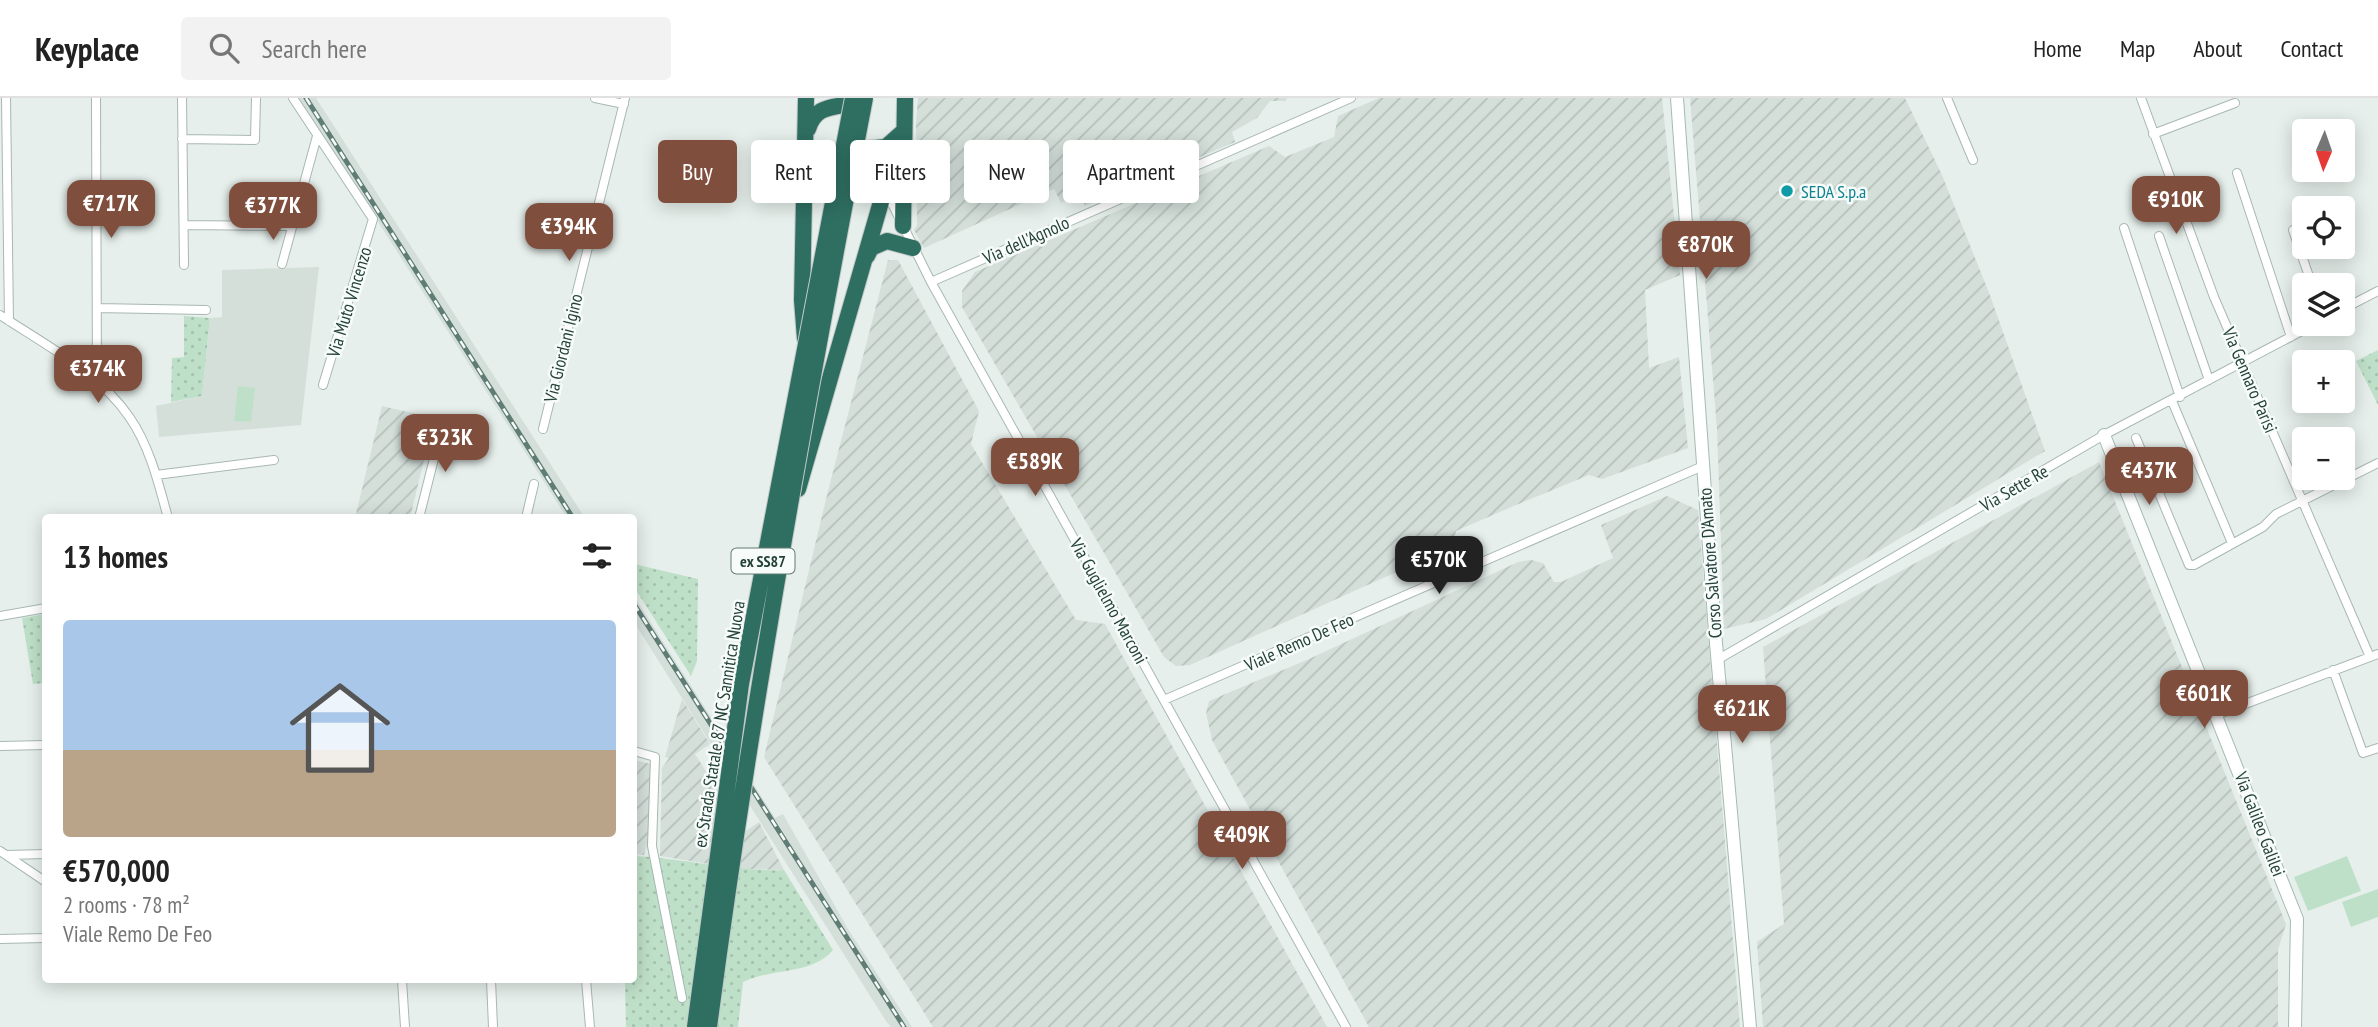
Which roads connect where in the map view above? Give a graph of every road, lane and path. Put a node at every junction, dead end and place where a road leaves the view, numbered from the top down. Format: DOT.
graph roads {
  1 [pos="6,98"];
  2 [pos="96,98"];
  3 [pos="182,98"];
  4 [pos="256,98"];
  5 [pos="293,98"];
  6 [pos="595,98"];
  7 [pos="806,98"];
  8 [pos="865,98"];
  9 [pos="905,98"];
  10 [pos="1351,98"];
  11 [pos="1676,98"];
  12 [pos="1947,98"];
  13 [pos="2141,98"];
  14 [pos="845,100"];
  15 [pos="625,101"];
  16 [pos="2235,103"];
  17 [pos="904,131"];
  18 [pos="2153,134"];
  19 [pos="317,136"];
  20 [pos="806,136"];
  21 [pos="182,139"];
  22 [pos="861,140"];
  23 [pos="894,140"];
  24 [pos="1973,160"];
  25 [pos="2237,173"];
  26 [pos="881,203"];
  27 [pos="892,203"];
  28 [pos="184,225"];
  29 [pos="292,226"];
  30 [pos="903,226"];
  31 [pos="2124,228"];
  32 [pos="2159,236"];
  33 [pos="913,248"];
  34 [pos="864,261"];
  35 [pos="282,264"];
  36 [pos="184,265"];
  37 [pos="931,282"];
  38 [pos="2378,290"];
  39 [pos="2355,302"];
  40 [pos="97,308"];
  41 [pos="206,310"];
  42 [pos="0,315"];
  43 [pos="9,321"];
  44 [pos="2291,337"];
  45 [pos="805,341"];
  46 [pos="2242,362"];
  47 [pos="2209,380"];
  48 [pos="97,383"];
  49 [pos="323,385"];
  50 [pos="2176,399"];
  51 [pos="443,423"];
  52 [pos="543,429"];
  53 [pos="2104,435"];
  54 [pos="2136,438"];
  55 [pos="274,460"];
  56 [pos="2378,463"];
  57 [pos="1703,466"];
  58 [pos="156,475"];
  59 [pos="534,484"];
  60 [pos="2301,502"];
  61 [pos="167,514"];
  62 [pos="420,514"];
  63 [pos="527,514"];
  64 [pos="785,528"];
  65 [pos="2232,543"];
  66 [pos="42,609"];
  67 [pos="0,616"];
  68 [pos="2374,656"];
  69 [pos="1717,660"];
  70 [pos="2333,670"];
  71 [pos="1164,700"];
  72 [pos="2216,715"];
  73 [pos="42,745"];
  74 [pos="0,746"];
  75 [pos="2378,748"];
  76 [pos="637,752"];
  77 [pos="3,853"];
  78 [pos="42,854"];
  79 [pos="42,879"];
  80 [pos="42,938"];
  81 [pos="0,939"];
  82 [pos="402,983"];
  83 [pos="491,983"];
  84 [pos="586,983"];
  85 [pos="682,998"];
  86 [pos="405,1027"];
  87 [pos="494,1027"];
  88 [pos="590,1027"];
  89 [pos="695,1027"];
  90 [pos="709,1027"];
  91 [pos="1346,1027"];
  92 [pos="1750,1027"];
  93 [pos="2295,1027"];
  1 -- 43 [label="street"];
  2 -- 40 [label="street"];
  3 -- 21 [label="street"];
  4 -- 21 [label="street"];
  5 -- 19 [label="street"];
  6 -- 15 [label="street"];
  7 -- 20 [label="highway"];
  8 -- 64 [label="highway, ex Strada Statale 87 NC Sannitica Nuova / ex SS87, bridge"];
  9 -- 17 [label="highway"];
  10 -- 37 [label="street, Via dell'Agnolo"];
  11 -- 57 [label="street, Corso Salvatore D'Amato"];
  12 -- 24 [label="street"];
  13 -- 18 [label="street, Via Gennaro Parisi"];
  14 -- 20 [label="highway"];
  14 -- 22 [label="street, Via Guglielmo Marconi"];
  14 -- 45 [label="highway, ex Strada Statale 87 NC Sannitica Nuova / ex SS87, bridge"];
  15 -- 52 [label="street, Via Giordani Igino"];
  16 -- 18 [label="street"];
  17 -- 23 [label="highway"];
  17 -- 30 [label="highway"];
  18 -- 46 [label="street, Via Gennaro Parisi"];
  19 -- 29 [label="street"];
  19 -- 49 [label="street, Via Muto Vincenzo"];
  20 -- 45 [label="highway"];
  21 -- 28 [label="street"];
  25 -- 44 [label="street"];
  26 -- 34 [label="highway"];
  27 -- 30 [label="street, Via Guglielmo Marconi"];
  28 -- 29 [label="street"];
  28 -- 36 [label="street"];
  29 -- 35 [label="street"];
  30 -- 33 [label="street, Via Guglielmo Marconi"];
  31 -- 50 [label="street"];
  32 -- 47 [label="street"];
  33 -- 34 [label="highway"];
  33 -- 37 [label="street, Via Guglielmo Marconi"];
  34 -- 64 [label="highway, bridge"];
  37 -- 71 [label="street, Via Guglielmo Marconi"];
  38 -- 39 [label="street"];
  40 -- 41 [label="street"];
  40 -- 48 [label="street"];
  42 -- 43 [label="street"];
  43 -- 48 [label="street"];
  44 -- 46 [label="street, Via Sette Re"];
  45 -- 89 [label="highway, ex Strada Statale 87 NC Sannitica Nuova / ex SS87, bridge"];
  46 -- 47 [label="street, Via Sette Re"];
  46 -- 60 [label="street, Via Gennaro Parisi"];
  47 -- 50 [label="street, Via Sette Re"];
  48 -- 58 [label="street"];
  50 -- 53 [label="street, Via Sette Re"];
  50 -- 65 [label="street"];
  51 -- 62 [label="street"];
  53 -- 69 [label="street, Via Sette Re"];
  53 -- 72 [label="street, Via Galileo Galilei"];
  54 -- 65 [label="street"];
  55 -- 58 [label="street"];
  56 -- 60 [label="street"];
  57 -- 69 [label="street, Corso Salvatore D'Amato"];
  57 -- 71 [label="street, Viale Remo De Feo"];
  58 -- 61 [label="street"];
  59 -- 63 [label="street"];
  60 -- 65 [label="street"];
  60 -- 68 [label="street, Via Gennaro Parisi"];
  64 -- 90 [label="highway, ex Strada Statale 87 NC Sannitica Nuova / ex SS87, bridge"];
  66 -- 67 [label="street"];
  68 -- 70 [label="street"];
  69 -- 92 [label="street, Corso Salvatore D'Amato"];
  70 -- 72 [label="street"];
  70 -- 75 [label="street"];
  71 -- 91 [label="street, Via Guglielmo Marconi"];
  72 -- 93 [label="street, Via Galileo Galilei"];
  73 -- 74 [label="street"];
  76 -- 85 [label="street"];
  77 -- 78 [label="street"];
  77 -- 79 [label="street"];
  80 -- 81 [label="street"];
  82 -- 86 [label="street"];
  83 -- 87 [label="street"];
  84 -- 88 [label="street"];
}
